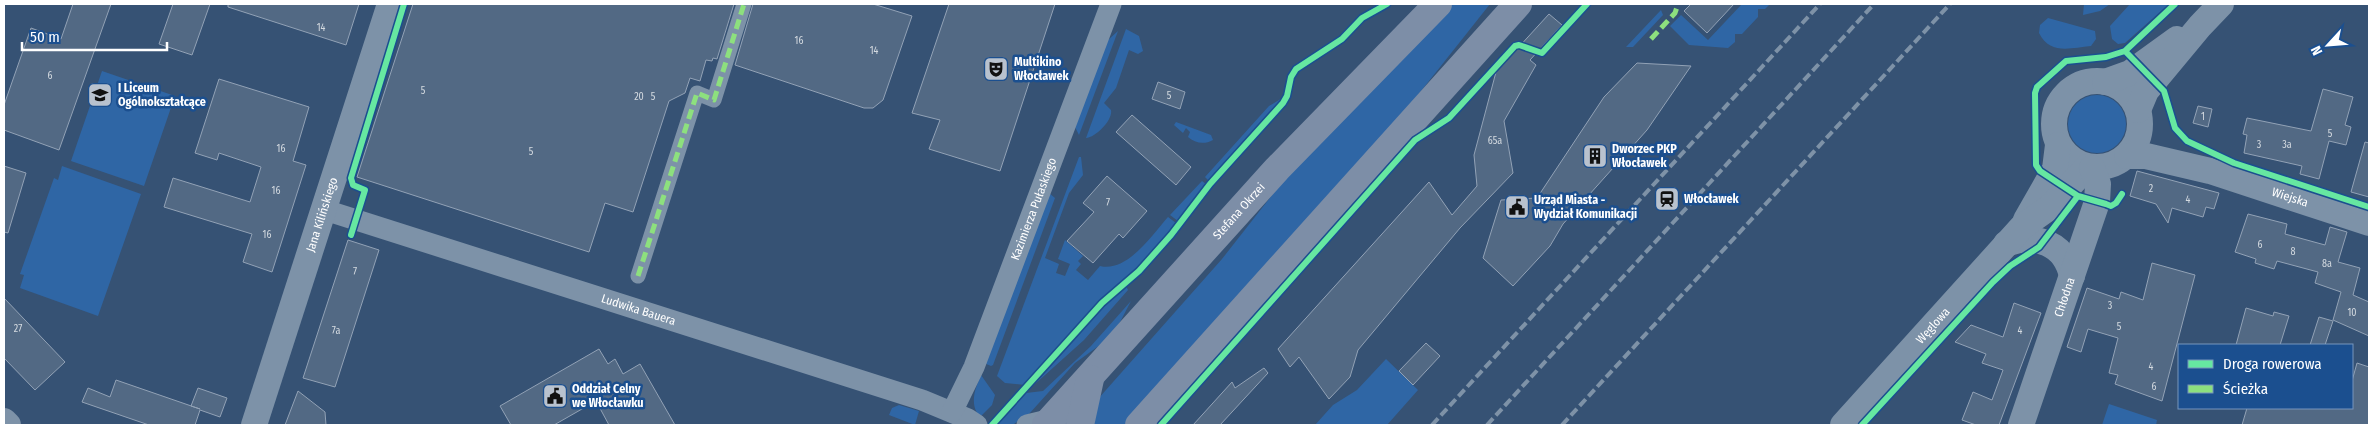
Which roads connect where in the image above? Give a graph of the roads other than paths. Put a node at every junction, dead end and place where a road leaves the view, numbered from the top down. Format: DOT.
graph roads {
  1 [pos="390,4"];
  2 [pos="744,4"];
  3 [pos="1111,4"];
  4 [pos="1438,4"];
  5 [pos="1518,4"];
  6 [pos="2221,4"];
  7 [pos="2200,26"];
  8 [pos="2105,82"];
  9 [pos="2139,116"];
  10 [pos="2058,145"];
  11 [pos="2127,156"];
  12 [pos="2090,167"];
  13 [pos="2210,171"];
  14 [pos="325,210"];
  15 [pos="2369,223"];
  16 [pos="2014,236"];
  17 [pos="638,276"];
  18 [pos="2072,276"];
  19 [pos="1090,378"];
  20 [pos="956,419"];
  21 [pos="4,421"];
  22 [pos="1042,423"];
  23 [pos="8,425"];
  24 [pos="254,425"];
  25 [pos="977,425"];
  26 [pos="1080,425"];
  27 [pos="1139,425"];
  28 [pos="1843,425"];
  29 [pos="2021,425"];
  1 -- 14 [label="street, Jana Kilińskiego"];
  2 -- 17 [label="street"];
  3 -- 20 [label="street, Kazimierza Pułaskiego"];
  4 -- 19 [label="main road, Stefana Okrzei"];
  5 -- 27 [label="main road"];
  6 -- 7 [label="street"];
  7 -- 8 [label="street"];
  7 -- 9 [label="street"];
  8 -- 9 [label="street"];
  8 -- 10 [label="street"];
  9 -- 11 [label="street"];
  9 -- 13 [label="street, Wiejska"];
  10 -- 12 [label="street"];
  10 -- 16 [label="street, Węglowa"];
  11 -- 12 [label="street"];
  11 -- 13 [label="street, Wiejska"];
  12 -- 16 [label="street, Węglowa"];
  12 -- 18 [label="street, Chłodna"];
  13 -- 15 [label="street, Wiejska"];
  14 -- 20 [label="street, Ludwika Bauera"];
  14 -- 24 [label="street, Jana Kilińskiego"];
  16 -- 18 [label="street"];
  16 -- 28 [label="street, Węglowa"];
  18 -- 29 [label="street, Chłodna"];
  19 -- 22 [label="main road, Stefana Okrzei"];
  19 -- 26 [label="main road"];
  20 -- 25 [label="street, Ludwika Bauera"];
  21 -- 23 [label="street"];
}
